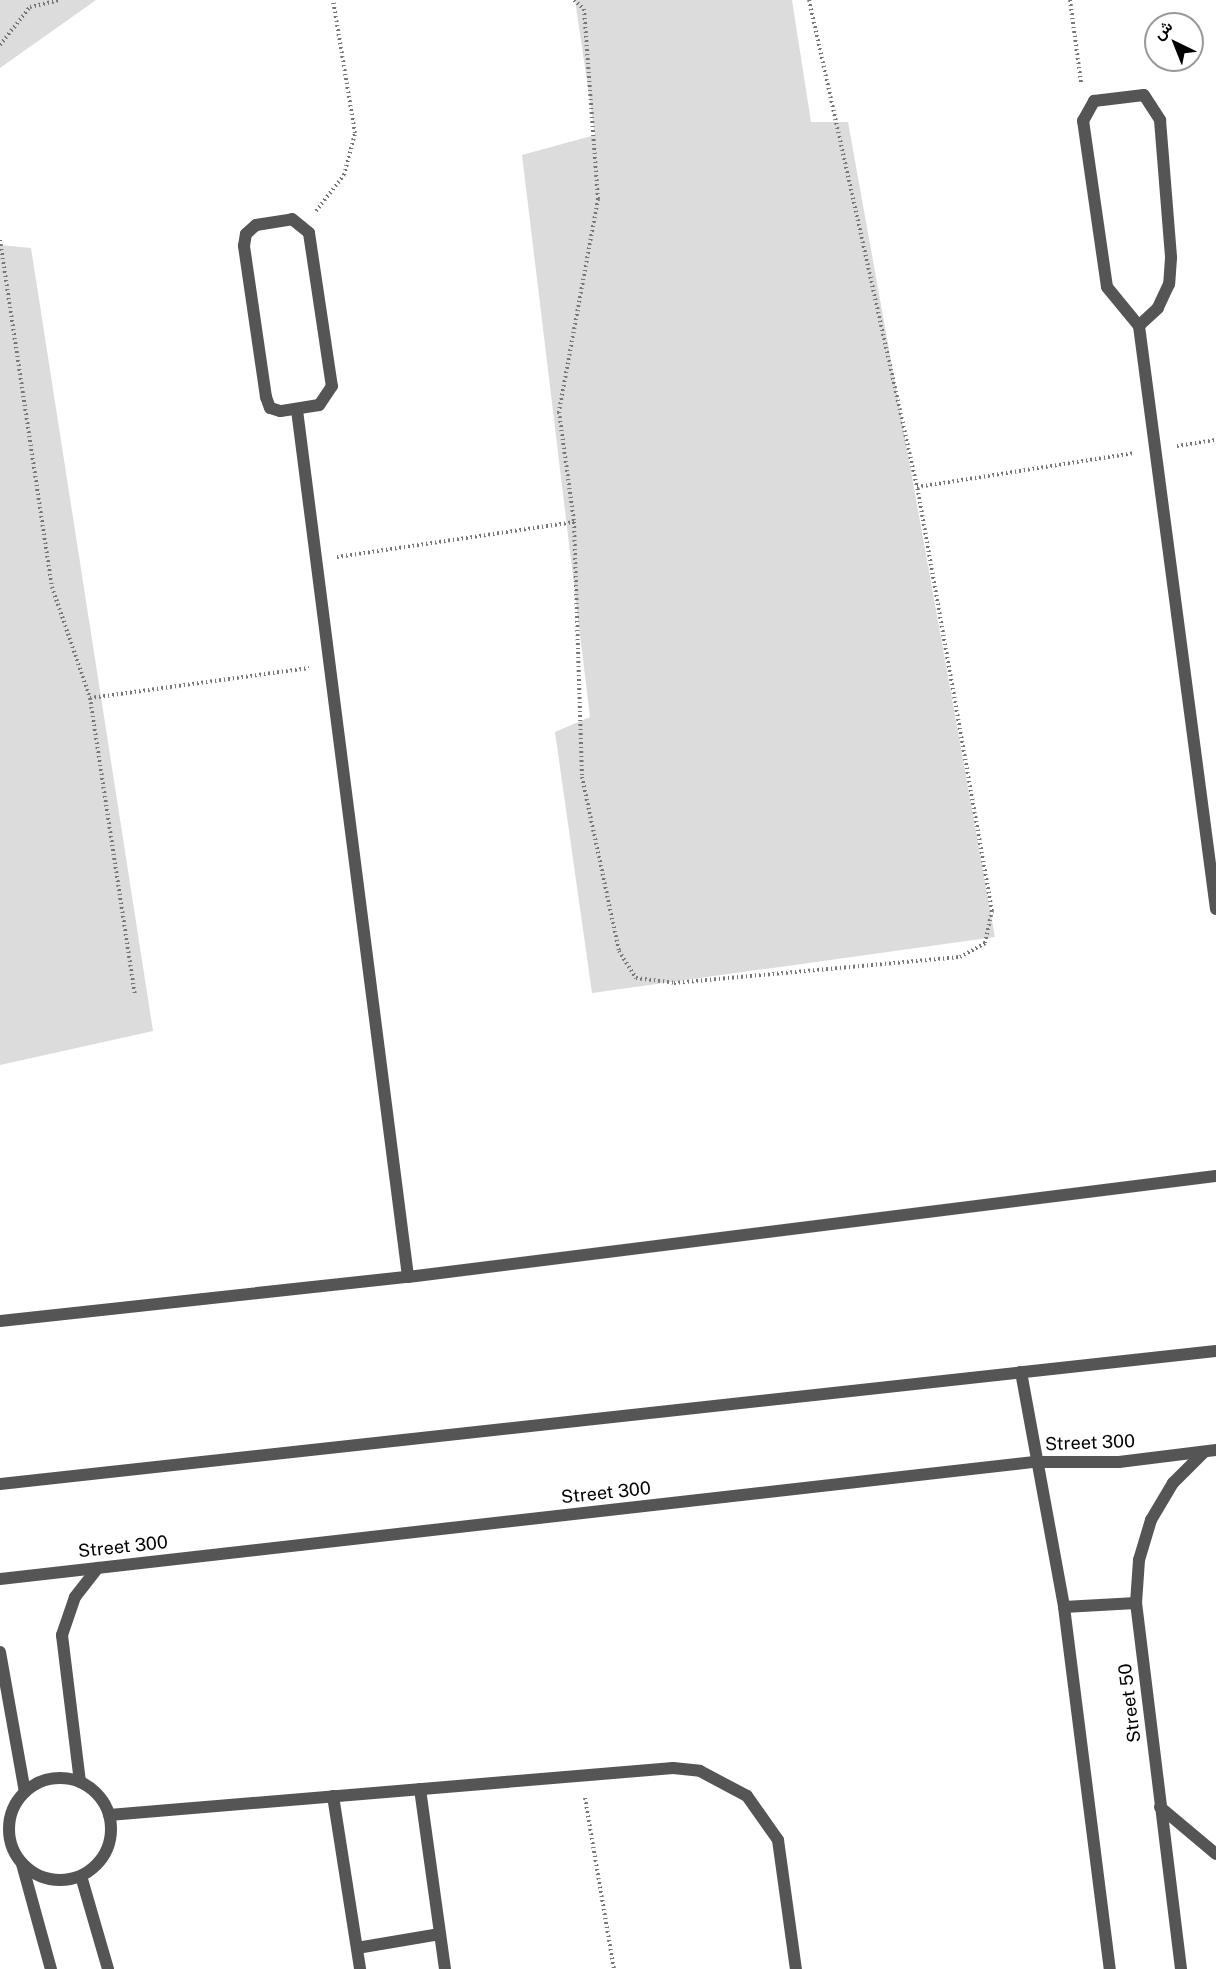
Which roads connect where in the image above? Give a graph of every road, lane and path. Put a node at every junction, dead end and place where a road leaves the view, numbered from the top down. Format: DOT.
graph roads {
  1 [pos="60,0"];
  2 [pos="333,0"];
  3 [pos="574,0"];
  4 [pos="809,0"];
  5 [pos="1070,0"];
  6 [pos="0,45"];
  7 [pos="1085,111"];
  8 [pos="301,222"];
  9 [pos="0,240"];
  10 [pos="1139,326"];
  11 [pos="297,410"];
  12 [pos="1216,440"];
  13 [pos="1156,450"];
  14 [pos="917,487"];
  15 [pos="574,522"];
  16 [pos="317,560"];
  17 [pos="330,665"];
  18 [pos="90,698"];
  19 [pos="1216,909"];
  20 [pos="135,995"];
  21 [pos="1216,1176"];
  22 [pos="408,1277"];
  23 [pos="0,1321"];
  24 [pos="1216,1351"];
  25 [pos="1021,1372"];
  26 [pos="1210,1451"];
  27 [pos="1034,1462"];
  28 [pos="0,1484"];
  29 [pos="98,1569"];
  30 [pos="0,1579"];
  31 [pos="1136,1603"];
  32 [pos="1064,1606"];
  33 [pos="0,1652"];
  34 [pos="581,1776"];
  35 [pos="80,1782"];
  36 [pos="420,1789"];
  37 [pos="25,1792"];
  38 [pos="333,1796"];
  39 [pos="1160,1807"];
  40 [pos="109,1815"];
  41 [pos="4,1828"];
  42 [pos="1216,1854"];
  43 [pos="22,1863"];
  44 [pos="81,1876"];
  45 [pos="440,1934"];
  46 [pos="357,1948"];
  47 [pos="51,1969"];
  48 [pos="108,1969"];
  49 [pos="360,1969"];
  50 [pos="444,1969"];
  51 [pos="614,1969"];
  52 [pos="796,1969"];
  53 [pos="1110,1969"];
  54 [pos="1181,1969"];
  1 -- 6 [label="path"];
  2 -- 8 [label="path"];
  3 -- 15 [label="path"];
  4 -- 14 [label="path"];
  5 -- 7 [label="path"];
  7 -- 10 [label="street"];
  7 -- 10 [label="street"];
  8 -- 11 [label="street"];
  8 -- 11 [label="street"];
  9 -- 18 [label="path"];
  10 -- 13 [label="street"];
  11 -- 16 [label="street"];
  12 -- 13 [label="path"];
  13 -- 14 [label="path"];
  13 -- 19 [label="street"];
  14 -- 15 [label="path"];
  15 -- 16 [label="path"];
  16 -- 17 [label="street"];
  17 -- 18 [label="path"];
  17 -- 22 [label="street"];
  18 -- 20 [label="path"];
  21 -- 22 [label="street"];
  22 -- 23 [label="street"];
  24 -- 25 [label="street"];
  25 -- 27 [label="street"];
  25 -- 28 [label="street"];
  26 -- 27 [label="street, Street 300"];
  26 -- 31 [label="street, Street 50"];
  27 -- 29 [label="street, Street 300"];
  27 -- 32 [label="street"];
  29 -- 30 [label="street, Street 300"];
  29 -- 35 [label="street"];
  31 -- 32 [label="street"];
  31 -- 39 [label="street, Street 50"];
  32 -- 53 [label="street"];
  33 -- 37 [label="street"];
  34 -- 36 [label="street"];
  34 -- 51 [label="path"];
  34 -- 52 [label="street"];
  35 -- 37 [label="street"];
  35 -- 40 [label="street"];
  36 -- 38 [label="street"];
  36 -- 45 [label="street"];
  37 -- 41 [label="street"];
  38 -- 40 [label="street"];
  38 -- 46 [label="street"];
  39 -- 42 [label="street"];
  39 -- 54 [label="street, Street 50"];
  40 -- 44 [label="street"];
  41 -- 43 [label="street"];
  43 -- 44 [label="street"];
  43 -- 47 [label="street"];
  44 -- 48 [label="street"];
  45 -- 46 [label="street"];
  45 -- 50 [label="street"];
  46 -- 49 [label="street"];
}
